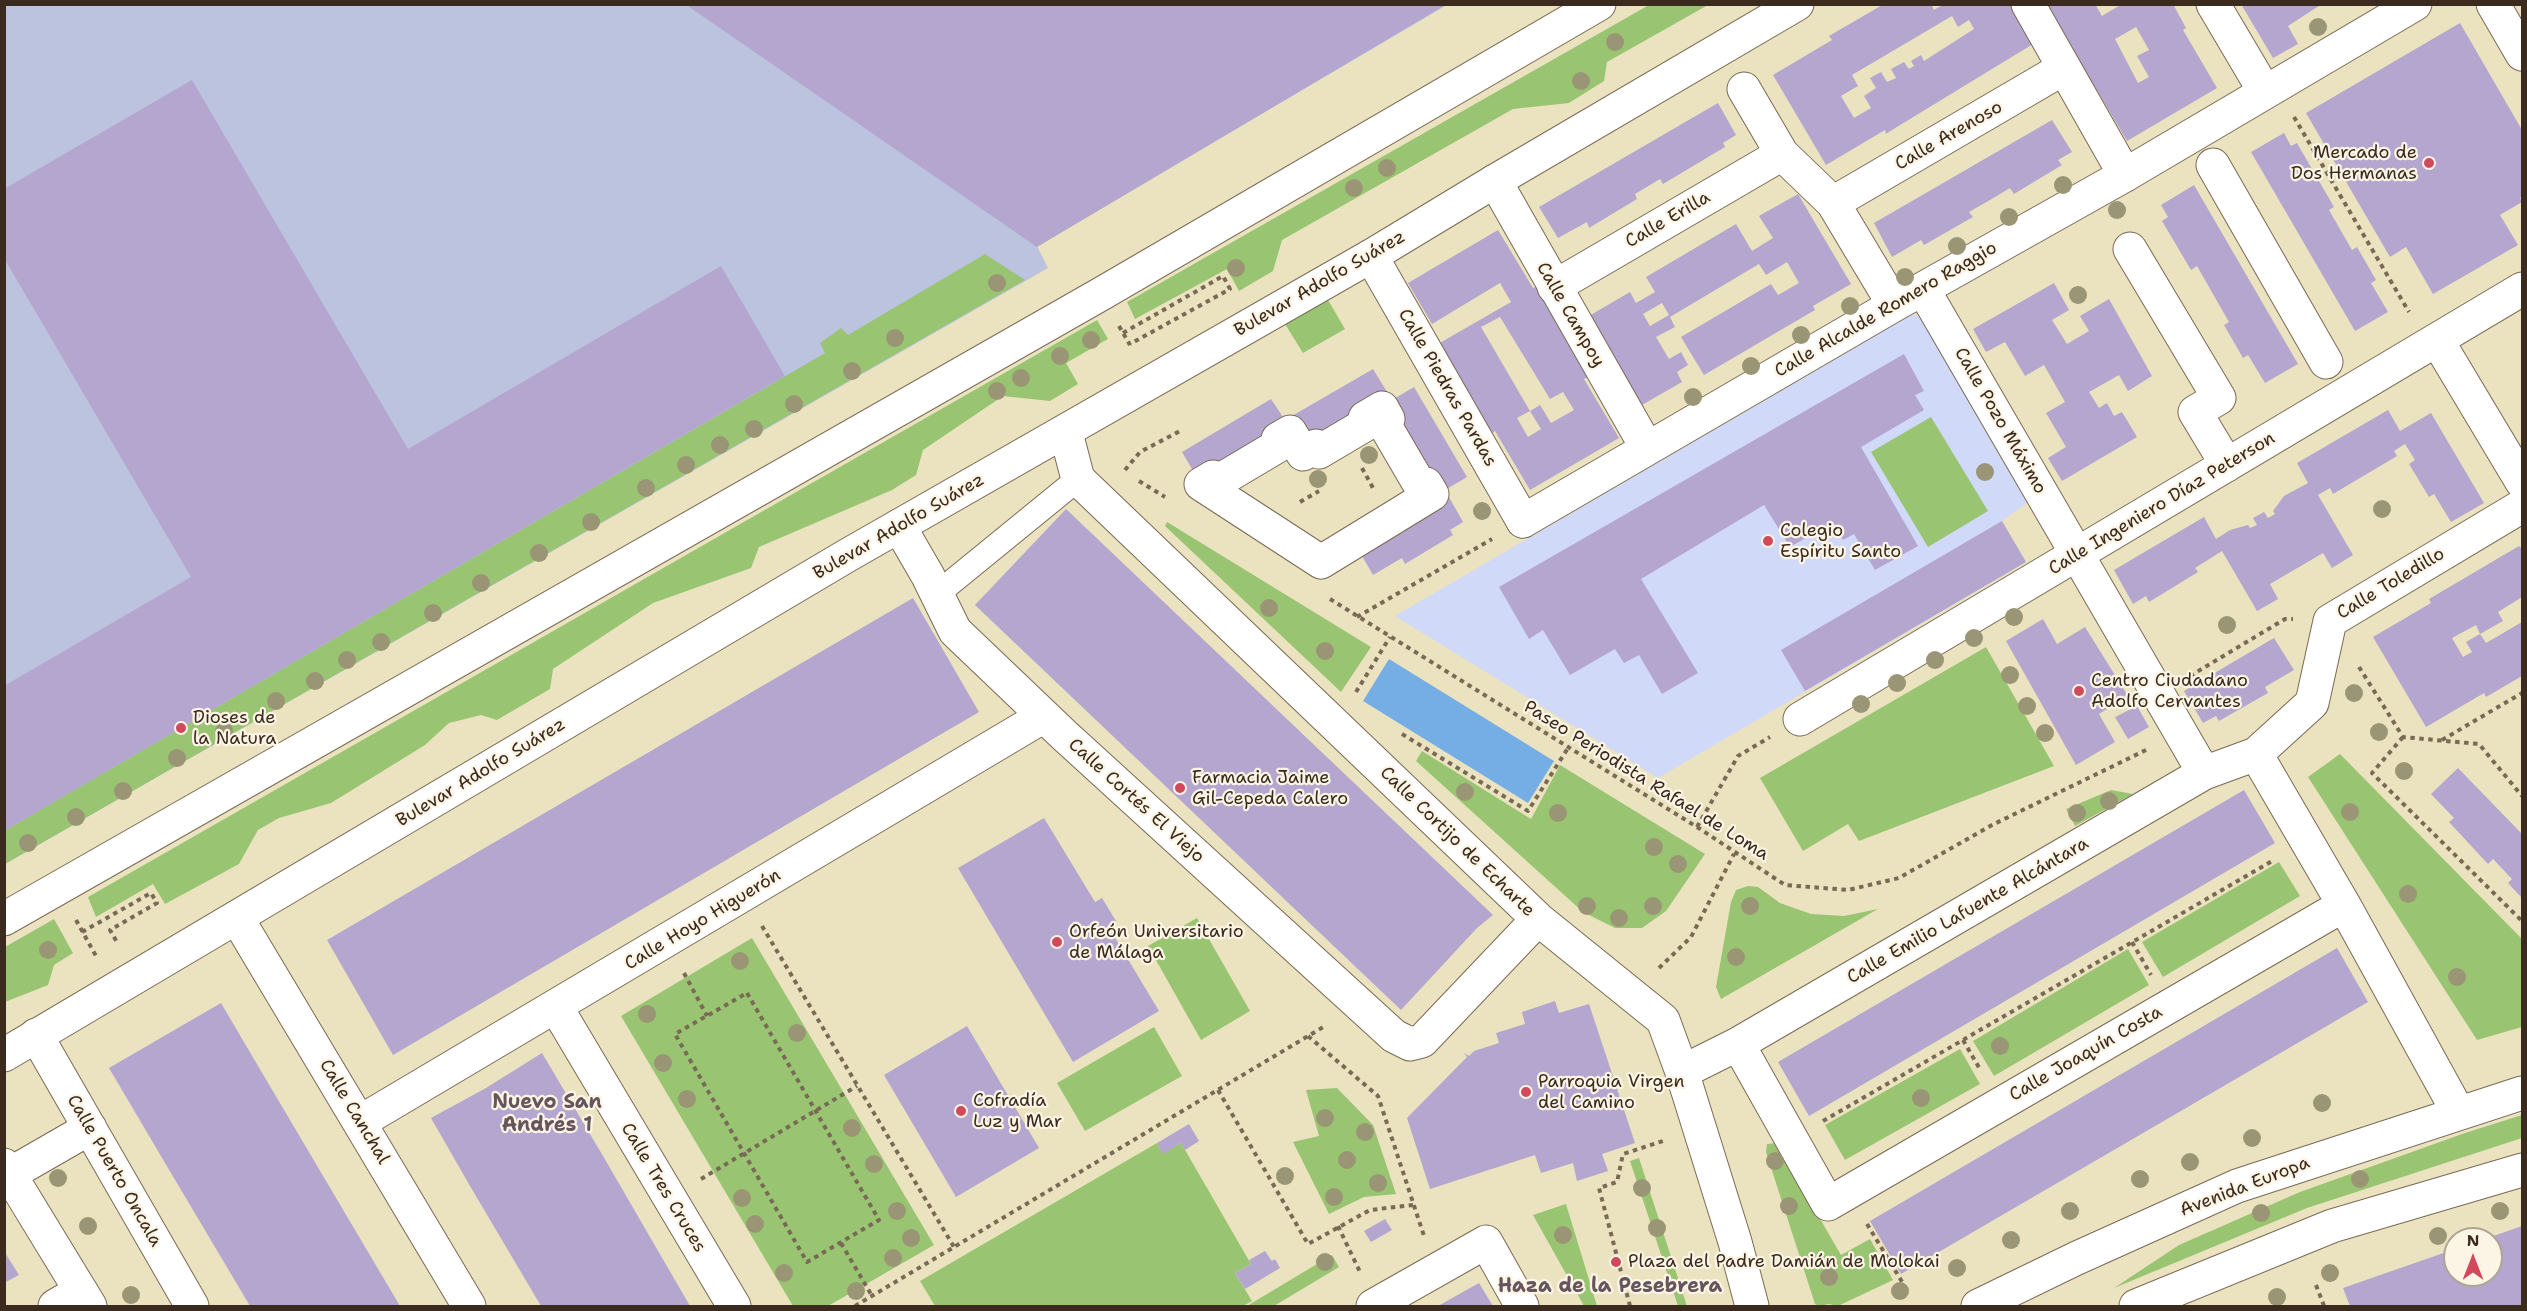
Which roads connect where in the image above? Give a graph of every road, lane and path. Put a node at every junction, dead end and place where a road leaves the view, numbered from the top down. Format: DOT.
graph roads {
  1 [pos="1599,4"];
  2 [pos="1797,4"];
  3 [pos="2028,4"];
  4 [pos="2212,4"];
  5 [pos="2415,4"];
  6 [pos="2493,4"];
  7 [pos="2523,54"];
  8 [pos="2064,68"];
  9 [pos="1744,89"];
  10 [pos="2268,90"];
  11 [pos="1782,154"];
  12 [pos="2213,165"];
  13 [pos="2125,175"];
  14 [pos="1495,181"];
  15 [pos="1833,203"];
  16 [pos="2130,249"];
  17 [pos="1371,256"];
  18 [pos="1554,287"];
  19 [pos="1923,289"];
  20 [pos="2523,289"];
  21 [pos="1894,305"];
  22 [pos="2410,314"];
  23 [pos="1117,322"];
  24 [pos="1123,333"];
  25 [pos="2437,340"];
  26 [pos="1130,344"];
  27 [pos="1133,351"];
  28 [pos="2326,362"];
  29 [pos="1180,430"];
  30 [pos="1066,433"];
  31 [pos="1647,448"];
  32 [pos="2227,465"];
  33 [pos="1352,473"];
  34 [pos="1078,479"];
  35 [pos="2523,482"];
  36 [pos="1322,489"];
  37 [pos="1171,501"];
  38 [pos="2523,506"];
  39 [pos="1391,519"];
  40 [pos="1523,521"];
  41 [pos="1261,523"];
  42 [pos="899,526"];
  43 [pos="2078,554"];
  44 [pos="937,594"];
  45 [pos="1327,598"];
  46 [pos="1357,617"];
  47 [pos="2330,621"];
  48 [pos="1390,637"];
  49 [pos="1370,670"];
  50 [pos="2523,693"];
  51 [pos="2160,694"];
  52 [pos="1044,716"];
  53 [pos="1800,719"];
  54 [pos="1400,732"];
  55 [pos="2182,733"];
  56 [pos="2403,737"];
  57 [pos="2442,740"];
  58 [pos="1568,748"];
  59 [pos="2256,754"];
  60 [pos="2204,773"];
  61 [pos="2523,796"];
  62 [pos="1696,827"];
  63 [pos="2306,841"];
  64 [pos="1734,854"];
  65 [pos="2344,905"];
  66 [pos="71,912"];
  67 [pos="237,918"];
  68 [pos="4,919"];
  69 [pos="1538,919"];
  70 [pos="2523,921"];
  71 [pos="761,924"];
  72 [pos="82,932"];
  73 [pos="120,946"];
  74 [pos="97,959"];
  75 [pos="682,970"];
  76 [pos="1633,994"];
  77 [pos="1360,1006"];
  78 [pos="556,1007"];
  79 [pos="707,1016"];
  80 [pos="36,1035"];
  81 [pos="1308,1036"];
  82 [pos="1738,1044"];
  83 [pos="4,1054"];
  84 [pos="1682,1072"];
  85 [pos="857,1086"];
  86 [pos="1218,1090"];
  87 [pos="2523,1093"];
  88 [pos="816,1110"];
  89 [pos="2457,1112"];
  90 [pos="360,1122"];
  91 [pos="90,1128"];
  92 [pos="1792,1139"];
  93 [pos="1637,1150"];
  94 [pos="744,1153"];
  95 [pos="7,1169"];
  96 [pos="2523,1170"];
  97 [pos="669,1196"];
  98 [pos="1838,1198"];
  99 [pos="1413,1205"];
  100 [pos="1338,1226"];
  101 [pos="841,1243"];
  102 [pos="954,1247"];
  103 [pos="1436,1270"];
  104 [pos="1904,1285"];
  105 [pos="2316,1285"];
  106 [pos="872,1296"];
  107 [pos="75,1302"];
  108 [pos="192,1306"];
  109 [pos="469,1306"];
  110 [pos="734,1306"];
  111 [pos="855,1306"];
  112 [pos="1374,1306"];
  113 [pos="1522,1306"];
  114 [pos="1630,1306"];
  115 [pos="1752,1306"];
  116 [pos="1978,1306"];
  117 [pos="2136,1306"];
  118 [pos="2324,1306"];
  1 -- 68 [label="street"];
  2 -- 14 [label="street, Bulevar Adolfo Suárez"];
  3 -- 8 [label="street"];
  4 -- 10 [label="street"];
  5 -- 10 [label="street, Calle Alcalde Romero Raggio"];
  6 -- 7 [label="street"];
  8 -- 13 [label="street"];
  8 -- 15 [label="street, Calle Arenoso"];
  9 -- 11 [label="street"];
  10 -- 13 [label="street, Calle Alcalde Romero Raggio"];
  10 -- 22 [label="path"];
  11 -- 15 [label="street"];
  11 -- 18 [label="street, Calle Erilla"];
  12 -- 28 [label="street"];
  13 -- 19 [label="street, Calle Alcalde Romero Raggio"];
  14 -- 17 [label="street, Bulevar Adolfo Suárez"];
  14 -- 18 [label="street, Calle Campoy"];
  15 -- 21 [label="street"];
  16 -- 32 [label="street"];
  17 -- 30 [label="street, Bulevar Adolfo Suárez"];
  17 -- 40 [label="street, Calle Piedras Pardas"];
  18 -- 31 [label="street, Calle Campoy"];
  19 -- 21 [label="street, Calle Alcalde Romero Raggio"];
  19 -- 43 [label="street, Calle Pozo Máximo"];
  20 -- 25 [label="street, Calle Ingeniero Díaz Peterson"];
  21 -- 31 [label="street, Calle Alcalde Romero Raggio"];
  23 -- 24 [label="path"];
  24 -- 26 [label="path"];
  24 -- 26 [label="path"];
  25 -- 32 [label="street, Calle Ingeniero Díaz Peterson"];
  25 -- 35 [label="street"];
  26 -- 27 [label="path"];
  29 -- 37 [label="path"];
  30 -- 34 [label="street"];
  30 -- 42 [label="street, Bulevar Adolfo Suárez"];
  31 -- 40 [label="street, Calle Alcalde Romero Raggio"];
  32 -- 43 [label="street, Calle Ingeniero Díaz Peterson"];
  33 -- 39 [label="path"];
  34 -- 44 [label="lane"];
  34 -- 69 [label="street, Calle Cortijo de Echarte"];
  36 -- 41 [label="path"];
  38 -- 47 [label="street, Calle Toledillo"];
  39 -- 41 [label="street"];
  39 -- 41 [label="street"];
  40 -- 46 [label="path"];
  42 -- 44 [label="street, Calle Cortés El Viejo"];
  42 -- 67 [label="street, Bulevar Adolfo Suárez"];
  43 -- 51 [label="street"];
  43 -- 53 [label="street, Calle Ingeniero Díaz Peterson"];
  44 -- 52 [label="street, Calle Cortés El Viejo"];
  45 -- 46 [label="path, Paseo Periodista Rafael de Loma"];
  46 -- 48 [label="path, Paseo Periodista Rafael de Loma"];
  47 -- 51 [label="path, Calle Toledillo"];
  47 -- 56 [label="path"];
  47 -- 59 [label="street"];
  48 -- 49 [label="path"];
  48 -- 58 [label="path, Paseo Periodista Rafael de Loma"];
  50 -- 57 [label="path"];
  51 -- 55 [label="street"];
  52 -- 77 [label="street, Calle Cortés El Viejo"];
  52 -- 78 [label="street, Calle Hoyo Higuerón"];
  53 -- 62 [label="path"];
  54 -- 58 [label="path"];
  55 -- 60 [label="street"];
  55 -- 64 [label="path, Paseo Periodista Rafael de Loma"];
  56 -- 57 [label="path"];
  56 -- 70 [label="path"];
  57 -- 61 [label="path"];
  58 -- 62 [label="path, Paseo Periodista Rafael de Loma"];
  59 -- 60 [label="street, Calle Emilio Lafuente Alcántara"];
  59 -- 63 [label="street"];
  60 -- 82 [label="street, Calle Emilio Lafuente Alcántara"];
  62 -- 64 [label="path, Paseo Periodista Rafael de Loma"];
  63 -- 65 [label="street"];
  63 -- 92 [label="path"];
  64 -- 76 [label="path"];
  65 -- 89 [label="street"];
  65 -- 98 [label="street, Calle Joaquín Costa"];
  66 -- 72 [label="path"];
  67 -- 80 [label="street, Bulevar Adolfo Suárez"];
  67 -- 90 [label="street, Calle Canchal"];
  69 -- 76 [label="street, Calle Cortijo de Echarte"];
  69 -- 77 [label="street, Calle Cortés El Viejo"];
  71 -- 85 [label="path"];
  72 -- 73 [label="path"];
  72 -- 74 [label="path"];
  75 -- 79 [label="path"];
  76 -- 84 [label="street, Calle Cortijo de Echarte"];
  77 -- 81 [label="path"];
  78 -- 90 [label="street, Calle Hoyo Higuerón"];
  78 -- 97 [label="street, Calle Tres Cruces"];
  79 -- 88 [label="path"];
  79 -- 94 [label="path"];
  80 -- 83 [label="street, Bulevar Adolfo Suárez"];
  80 -- 91 [label="street, Calle Puerto Oncala"];
  81 -- 86 [label="path"];
  81 -- 99 [label="path"];
  82 -- 84 [label="street, Calle Emilio Lafuente Alcántara"];
  82 -- 92 [label="street"];
  84 -- 115 [label="street, Calle Cortijo de Echarte"];
  85 -- 88 [label="path"];
  85 -- 102 [label="path"];
  86 -- 100 [label="path"];
  86 -- 102 [label="path"];
  87 -- 89 [label="street, Avenida Europa"];
  88 -- 94 [label="path"];
  88 -- 101 [label="path"];
  89 -- 116 [label="street, Avenida Europa"];
  90 -- 109 [label="street, Calle Canchal"];
  91 -- 95 [label="street"];
  91 -- 108 [label="street, Calle Puerto Oncala"];
  92 -- 98 [label="street"];
  93 -- 114 [label="path"];
  94 -- 97 [label="path"];
  94 -- 101 [label="path"];
  95 -- 107 [label="street"];
  96 -- 117 [label="street"];
  97 -- 110 [label="street, Calle Tres Cruces"];
  98 -- 104 [label="path"];
  99 -- 100 [label="path"];
  99 -- 103 [label="path"];
  100 -- 112 [label="path"];
  101 -- 106 [label="path"];
  102 -- 106 [label="path"];
  103 -- 112 [label="street"];
  103 -- 113 [label="street"];
  105 -- 118 [label="path"];
  106 -- 111 [label="path"];
}
